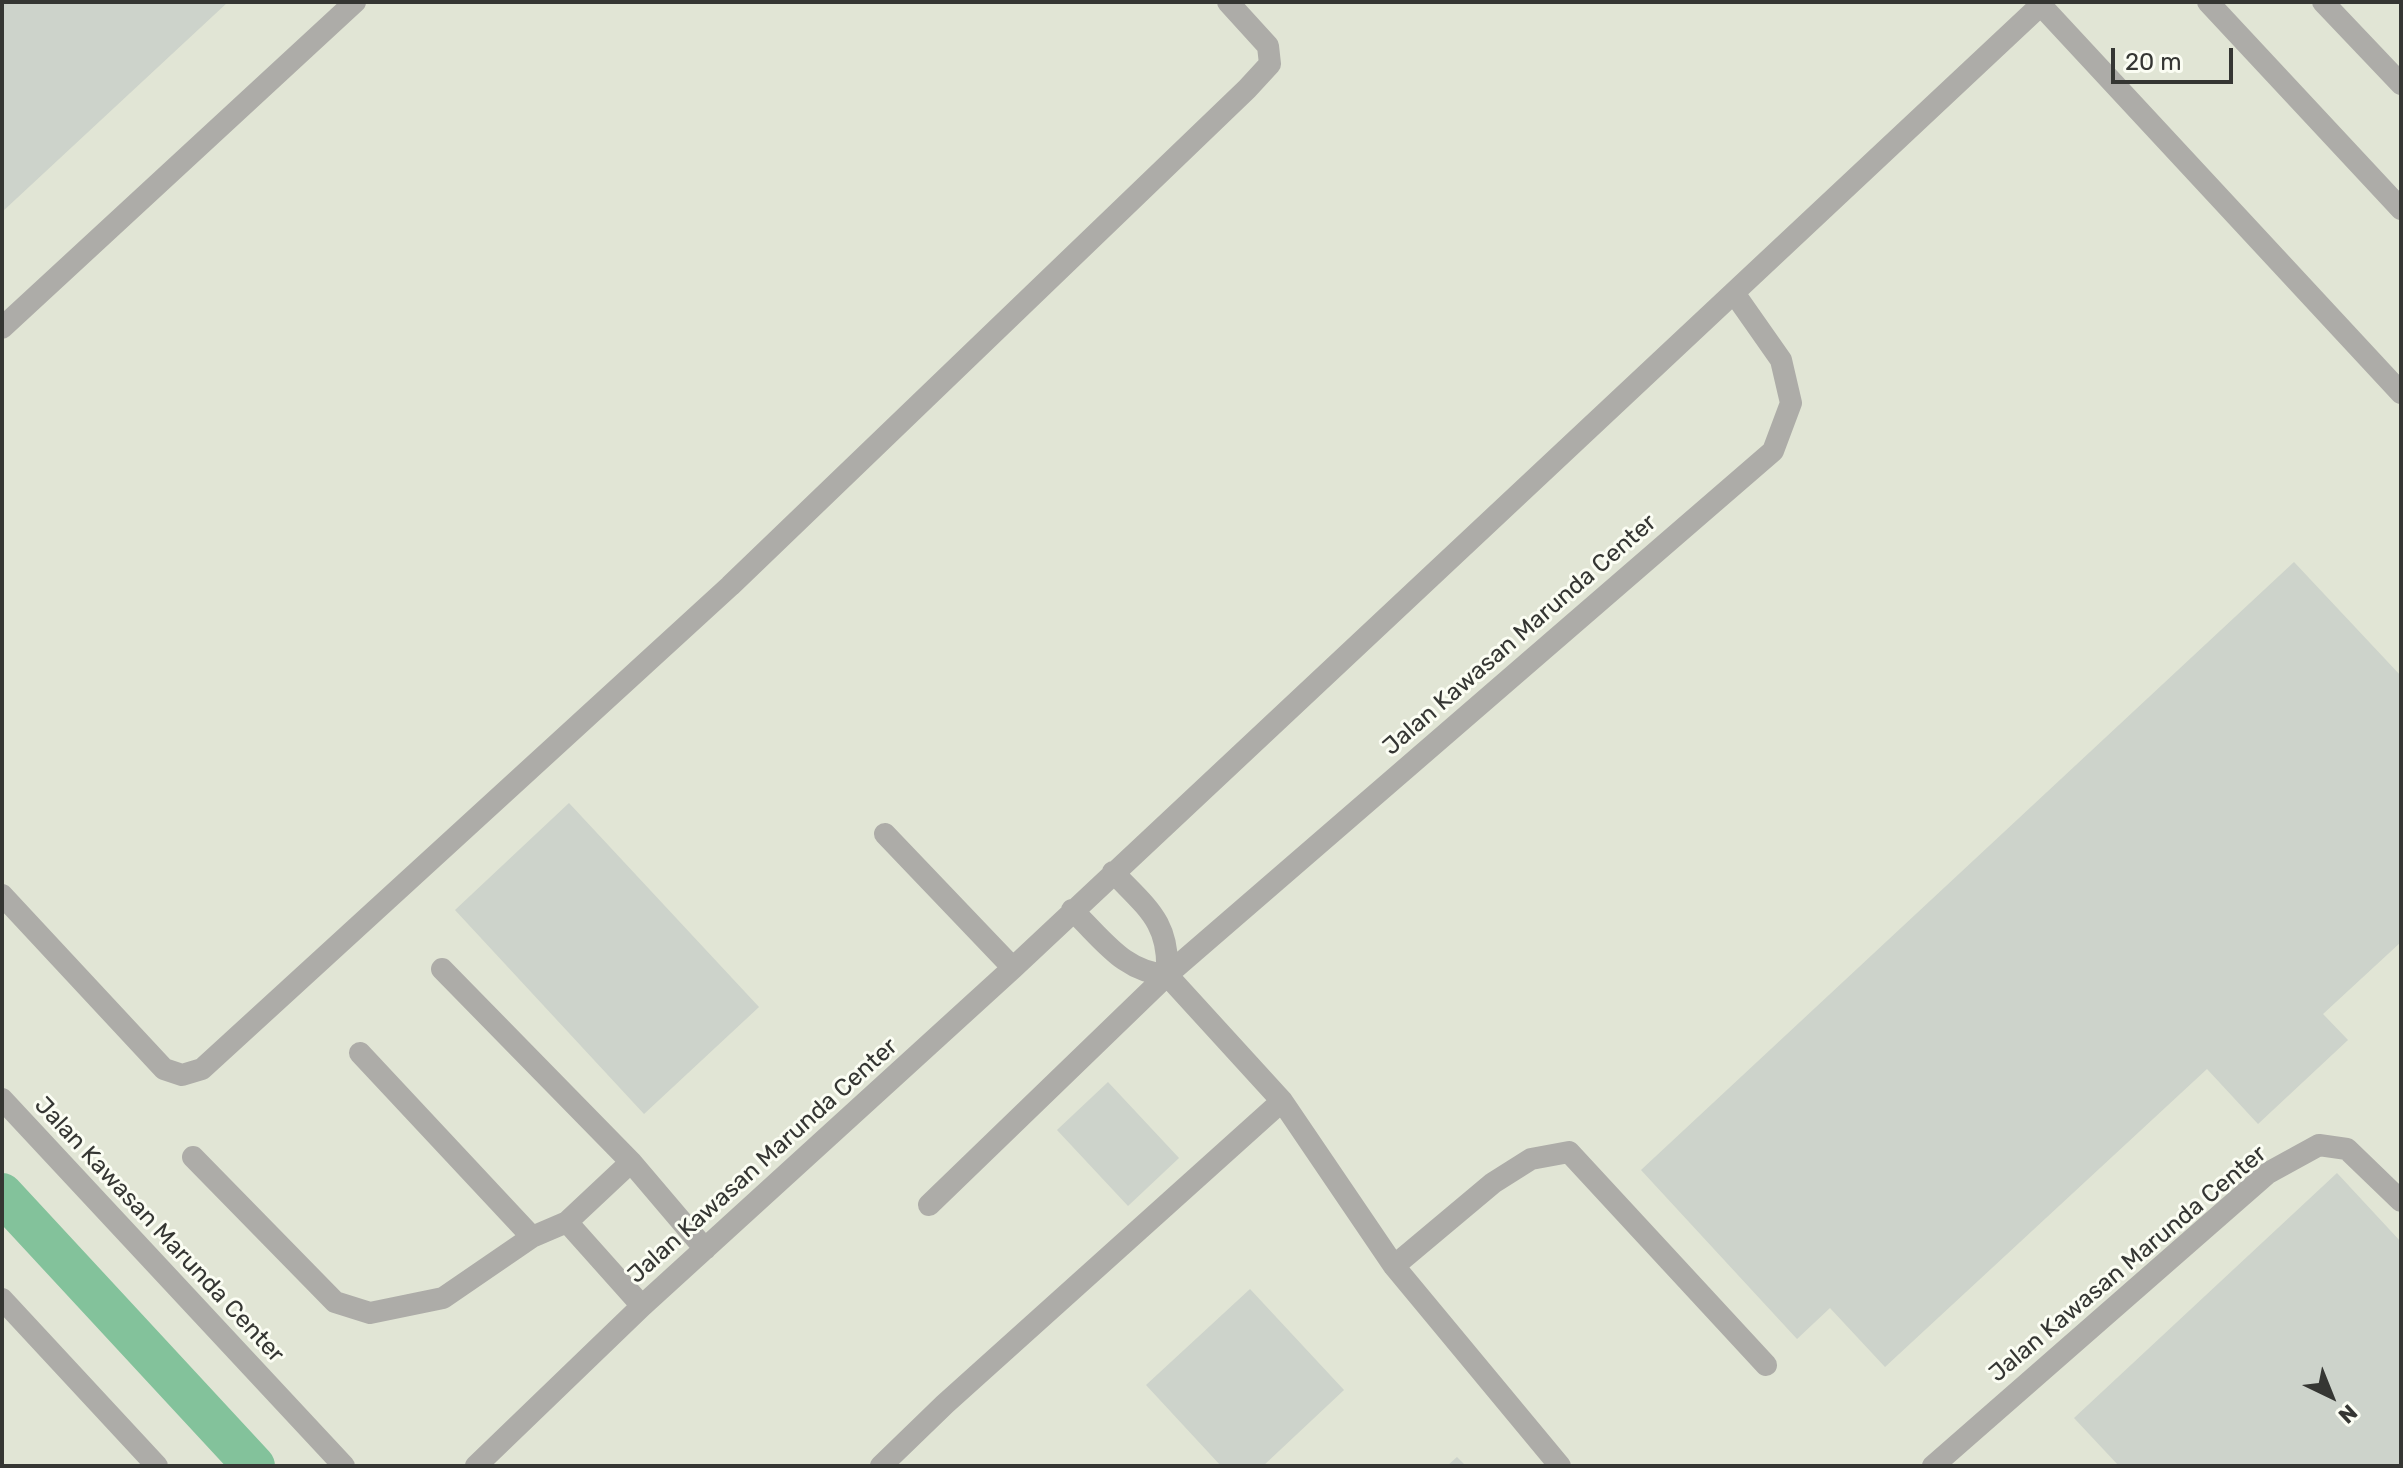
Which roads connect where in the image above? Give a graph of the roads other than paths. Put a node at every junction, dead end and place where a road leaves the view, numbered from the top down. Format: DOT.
graph roads {
  1 [pos="355,2"];
  2 [pos="1228,2"];
  3 [pos="2208,2"];
  4 [pos="2323,2"];
  5 [pos="2041,3"];
  6 [pos="2401,84"];
  7 [pos="2401,209"];
  8 [pos="1734,293"];
  9 [pos="2,328"];
  10 [pos="2401,393"];
  11 [pos="885,834"];
  12 [pos="1113,872"];
  13 [pos="2,895"];
  14 [pos="1072,910"];
  15 [pos="1013,968"];
  16 [pos="442,969"];
  17 [pos="1167,975"];
  18 [pos="360,1053"];
  19 [pos="2,1099"];
  20 [pos="1282,1101"];
  21 [pos="193,1157"];
  22 [pos="631,1162"];
  23 [pos="2401,1201"];
  24 [pos="929,1205"];
  25 [pos="567,1222"];
  26 [pos="532,1237"];
  27 [pos="705,1249"];
  28 [pos="1394,1266"];
  29 [pos="2,1299"];
  30 [pos="642,1306"];
  31 [pos="1766,1365"];
  32 [pos="490,1461"];
  33 [pos="157,1466"];
  34 [pos="344,1466"];
  35 [pos="881,1466"];
  36 [pos="1560,1466"];
  37 [pos="1933,1466"];
  1 -- 9 [label="lane"];
  2 -- 13 [label="lane"];
  3 -- 7 [label="lane"];
  4 -- 6 [label="lane"];
  5 -- 8 [label="lane, Jalan Kawasan Marunda Center"];
  5 -- 10 [label="lane"];
  8 -- 12 [label="lane, Jalan Kawasan Marunda Center"];
  8 -- 17 [label="lane, Jalan Kawasan Marunda Center"];
  11 -- 15 [label="lane"];
  12 -- 14 [label="lane, Jalan Kawasan Marunda Center"];
  12 -- 17 [label="lane"];
  14 -- 15 [label="lane, Jalan Kawasan Marunda Center"];
  14 -- 17 [label="lane"];
  15 -- 27 [label="lane, Jalan Kawasan Marunda Center"];
  16 -- 22 [label="lane"];
  17 -- 20 [label="lane"];
  17 -- 24 [label="lane, Jalan Kawasan Marunda Center"];
  18 -- 26 [label="lane"];
  19 -- 34 [label="lane, Jalan Kawasan Marunda Center"];
  20 -- 28 [label="lane"];
  20 -- 35 [label="lane"];
  21 -- 26 [label="lane"];
  22 -- 25 [label="lane"];
  22 -- 27 [label="lane"];
  23 -- 37 [label="lane, Jalan Kawasan Marunda Center"];
  25 -- 26 [label="lane"];
  25 -- 30 [label="lane"];
  27 -- 30 [label="lane, Jalan Kawasan Marunda Center"];
  28 -- 31 [label="lane"];
  28 -- 36 [label="lane"];
  29 -- 33 [label="lane"];
  30 -- 32 [label="lane, Jalan Kawasan Marunda Center"];
}
